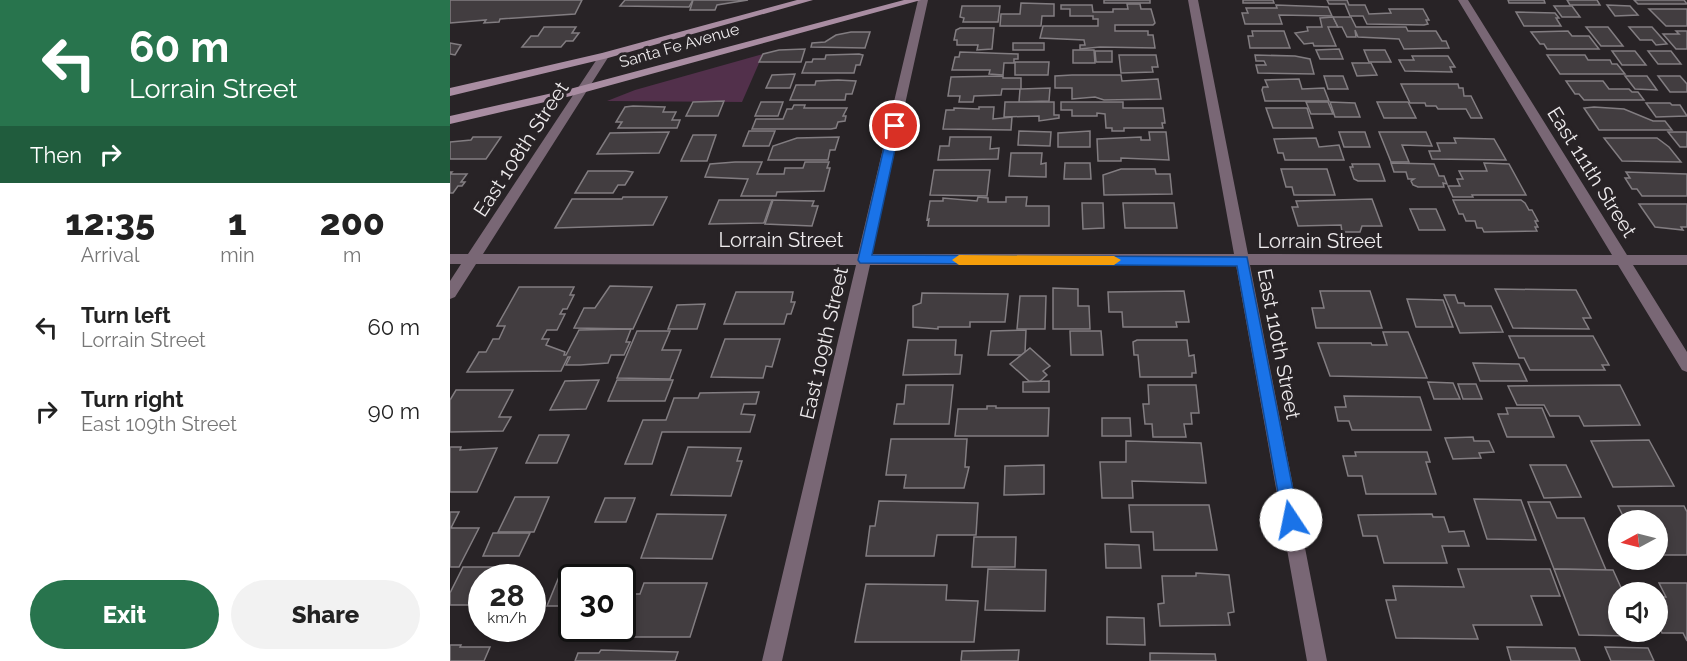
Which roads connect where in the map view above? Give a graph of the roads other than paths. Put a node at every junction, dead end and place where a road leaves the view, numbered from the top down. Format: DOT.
graph roads {
  1 [pos="808,0"];
  2 [pos="916,0"];
  3 [pos="924,0"];
  4 [pos="1193,0"];
  5 [pos="1463,0"];
  6 [pos="604,56"];
  7 [pos="584,88"];
  8 [pos="450,92"];
  9 [pos="450,120"];
  10 [pos="450,259"];
  11 [pos="473,259"];
  12 [pos="865,260"];
  13 [pos="1623,260"];
  14 [pos="1687,260"];
  15 [pos="1242,261"];
  16 [pos="450,293"];
  17 [pos="1687,365"];
  18 [pos="772,661"];
  19 [pos="1317,661"];
  1 -- 6 [label="street, Santa Fe Avenue"];
  2 -- 7 [label="street, Santa Fe Avenue"];
  3 -- 12 [label="street, East 109th Street"];
  4 -- 15 [label="street, East 110th Street"];
  5 -- 13 [label="street, East 111th Street"];
  6 -- 7 [label="street, East 108th Street"];
  6 -- 8 [label="street, Santa Fe Avenue"];
  7 -- 9 [label="street, Santa Fe Avenue"];
  7 -- 11 [label="street, East 108th Street"];
  10 -- 11 [label="street, Lorrain Street"];
  11 -- 12 [label="street, Lorrain Street"];
  11 -- 16 [label="street, East 108th Street"];
  12 -- 15 [label="street, Lorrain Street"];
  12 -- 18 [label="street, East 109th Street"];
  13 -- 14 [label="street, Lorrain Street"];
  13 -- 15 [label="street, Lorrain Street"];
  13 -- 17 [label="street, East 111th Street"];
  15 -- 19 [label="street, East 110th Street"];
}
